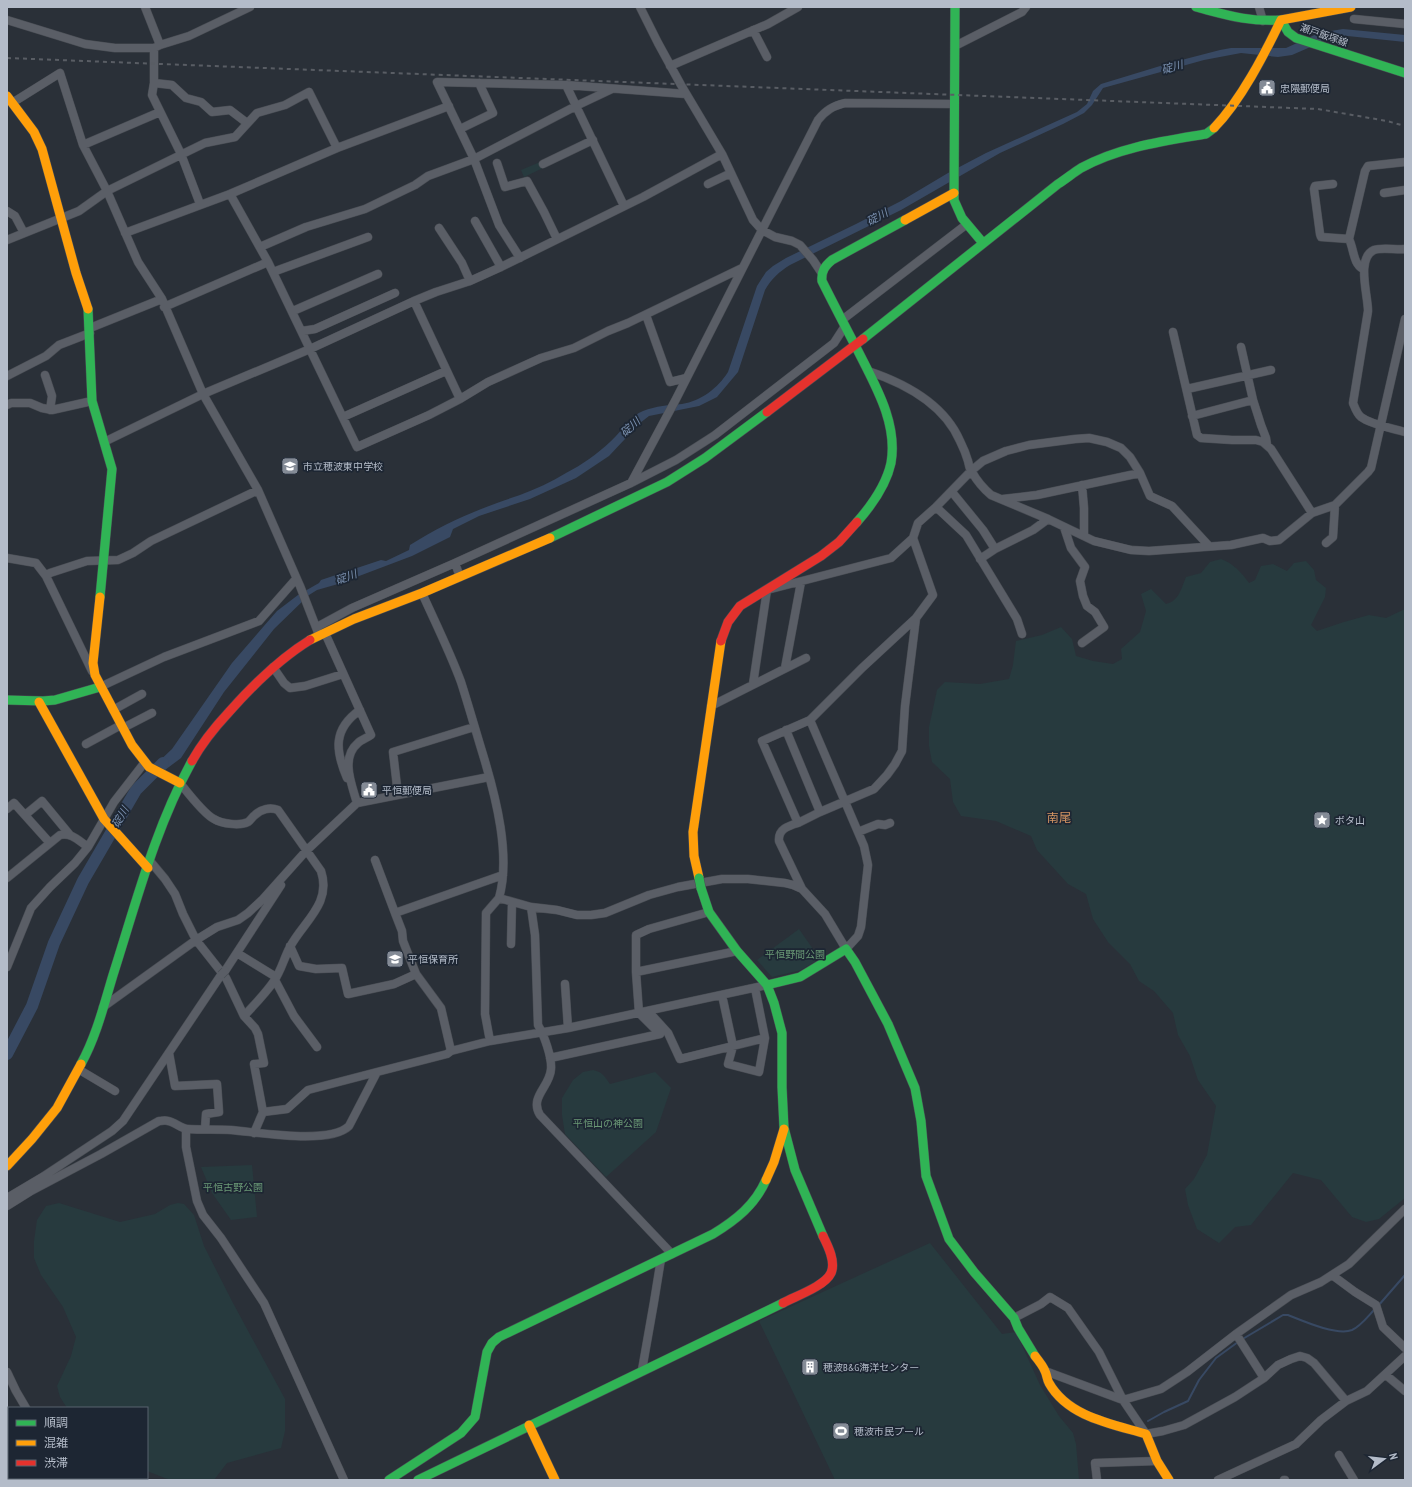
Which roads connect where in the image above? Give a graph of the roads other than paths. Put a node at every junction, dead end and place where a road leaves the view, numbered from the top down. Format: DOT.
graph roads {
  1 [pos="146,7"];
  2 [pos="250,7"];
  3 [pos="640,7"];
  4 [pos="798,7"];
  5 [pos="955,7"];
  6 [pos="1026,7"];
  7 [pos="1196,7"];
  8 [pos="1259,7"];
  9 [pos="1351,7"];
  10 [pos="1354,19"];
  11 [pos="7,20"];
  12 [pos="1263,20"];
  13 [pos="1281,20"];
  14 [pos="1405,24"];
  15 [pos="753,30"];
  16 [pos="157,46"];
  17 [pos="955,46"];
  18 [pos="767,58"];
  19 [pos="670,66"];
  20 [pos="1405,73"];
  21 [pos="154,83"];
  22 [pos="478,83"];
  23 [pos="566,85"];
  24 [pos="615,88"];
  25 [pos="686,94"];
  26 [pos="10,99"];
  27 [pos="954,104"];
  28 [pos="449,106"];
  29 [pos="576,106"];
  30 [pos="160,112"];
  31 [pos="247,123"];
  32 [pos="460,129"];
  33 [pos="592,140"];
  34 [pos="83,145"];
  35 [pos="337,148"];
  36 [pos="181,154"];
  37 [pos="722,154"];
  38 [pos="474,159"];
  39 [pos="1405,162"];
  40 [pos="497,163"];
  41 [pos="543,164"];
  42 [pos="731,174"];
  43 [pos="708,184"];
  44 [pos="1333,184"];
  45 [pos="1405,190"];
  46 [pos="107,191"];
  47 [pos="954,193"];
  48 [pos="1384,193"];
  49 [pos="230,194"];
  50 [pos="200,204"];
  51 [pos="624,206"];
  52 [pos="7,211"];
  53 [pos="60,218"];
  54 [pos="475,221"];
  55 [pos="967,224"];
  56 [pos="439,228"];
  57 [pos="762,230"];
  58 [pos="24,233"];
  59 [pos="125,233"];
  60 [pos="368,237"];
  61 [pos="557,239"];
  62 [pos="1349,239"];
  63 [pos="7,240"];
  64 [pos="983,243"];
  65 [pos="260,247"];
  66 [pos="1405,249"];
  67 [pos="520,258"];
  68 [pos="268,262"];
  69 [pos="501,267"];
  70 [pos="742,268"];
  71 [pos="1363,269"];
  72 [pos="273,272"];
  73 [pos="822,272"];
  74 [pos="378,274"];
  75 [pos="470,281"];
  76 [pos="395,293"];
  77 [pos="414,301"];
  78 [pos="163,303"];
  79 [pos="293,311"];
  80 [pos="646,315"];
  81 [pos="1405,319"];
  82 [pos="843,323"];
  83 [pos="90,330"];
  84 [pos="302,331"];
  85 [pos="1173,332"];
  86 [pos="854,346"];
  87 [pos="1240,347"];
  88 [pos="310,349"];
  89 [pos="1271,370"];
  90 [pos="446,371"];
  91 [pos="868,371"];
  92 [pos="796,372"];
  93 [pos="45,375"];
  94 [pos="1248,375"];
  95 [pos="7,376"];
  96 [pos="686,378"];
  97 [pos="805,383"];
  98 [pos="1187,389"];
  99 [pos="203,394"];
  100 [pos="460,399"];
  101 [pos="1253,400"];
  102 [pos="92,401"];
  103 [pos="7,405"];
  104 [pos="50,410"];
  105 [pos="1192,416"];
  106 [pos="343,417"];
  107 [pos="1381,425"];
  108 [pos="1405,432"];
  109 [pos="104,442"];
  110 [pos="1267,445"];
  111 [pos="971,471"];
  112 [pos="1140,473"];
  113 [pos="631,483"];
  114 [pos="1082,485"];
  115 [pos="258,490"];
  116 [pos="952,492"];
  117 [pos="1002,499"];
  118 [pos="1335,505"];
  119 [pos="936,508"];
  120 [pos="1312,513"];
  121 [pos="1048,519"];
  122 [pos="1064,527"];
  123 [pos="1084,536"];
  124 [pos="913,538"];
  125 [pos="1326,543"];
  126 [pos="1209,546"];
  127 [pos="995,549"];
  128 [pos="7,558"];
  129 [pos="980,559"];
  130 [pos="102,560"];
  131 [pos="455,563"];
  132 [pos="46,576"];
  133 [pos="460,577"];
  134 [pos="298,582"];
  135 [pos="800,582"];
  136 [pos="767,590"];
  137 [pos="422,593"];
  138 [pos="916,618"];
  139 [pos="320,632"];
  140 [pos="1022,634"];
  141 [pos="1082,643"];
  142 [pos="806,658"];
  143 [pos="274,667"];
  144 [pos="785,668"];
  145 [pos="343,674"];
  146 [pos="94,675"];
  147 [pos="753,684"];
  148 [pos="100,687"];
  149 [pos="142,694"];
  150 [pos="7,700"];
  151 [pos="39,702"];
  152 [pos="711,706"];
  153 [pos="113,710"];
  154 [pos="360,710"];
  155 [pos="152,713"];
  156 [pos="810,720"];
  157 [pos="122,726"];
  158 [pos="474,727"];
  159 [pos="786,730"];
  160 [pos="86,744"];
  161 [pos="147,764"];
  162 [pos="489,777"];
  163 [pos="180,783"];
  164 [pos="398,795"];
  165 [pos="845,802"];
  166 [pos="357,803"];
  167 [pos="7,809"];
  168 [pos="820,812"];
  169 [pos="25,815"];
  170 [pos="104,819"];
  171 [pos="890,822"];
  172 [pos="798,823"];
  173 [pos="858,832"];
  174 [pos="70,834"];
  175 [pos="49,842"];
  176 [pos="88,847"];
  177 [pos="306,852"];
  178 [pos="300,858"];
  179 [pos="375,860"];
  180 [pos="149,865"];
  181 [pos="503,875"];
  182 [pos="7,878"];
  183 [pos="802,890"];
  184 [pos="499,898"];
  185 [pos="512,902"];
  186 [pos="531,907"];
  187 [pos="395,912"];
  188 [pos="709,912"];
  189 [pos="196,940"];
  190 [pos="511,944"];
  191 [pos="290,946"];
  192 [pos="737,950"];
  193 [pos="846,950"];
  194 [pos="237,953"];
  195 [pos="7,967"];
  196 [pos="636,972"];
  197 [pos="416,974"];
  198 [pos="275,979"];
  199 [pos="565,984"];
  200 [pos="767,985"];
  201 [pos="755,988"];
  202 [pos="722,995"];
  203 [pos="103,1007"];
  204 [pos="648,1011"];
  205 [pos="639,1013"];
  206 [pos="244,1016"];
  207 [pos="568,1028"];
  208 [pos="543,1033"];
  209 [pos="765,1038"];
  210 [pos="490,1041"];
  211 [pos="733,1046"];
  212 [pos="317,1047"];
  213 [pos="451,1051"];
  214 [pos="169,1053"];
  215 [pos="550,1058"];
  216 [pos="78,1069"];
  217 [pos="377,1072"];
  218 [pos="115,1091"];
  219 [pos="263,1112"];
  220 [pos="784,1128"];
  221 [pos="186,1129"];
  222 [pos="205,1129"];
  223 [pos="254,1133"];
  224 [pos="7,1166"];
  225 [pos="7,1198"];
  226 [pos="7,1206"];
  227 [pos="1405,1210"];
  228 [pos="672,1254"];
  229 [pos="661,1259"];
  230 [pos="1332,1275"];
  231 [pos="1014,1318"];
  232 [pos="1239,1339"];
  233 [pos="1405,1348"];
  234 [pos="1405,1356"];
  235 [pos="642,1370"];
  236 [pos="1045,1371"];
  237 [pos="7,1372"];
  238 [pos="1386,1375"];
  239 [pos="1264,1378"];
  240 [pos="10,1384"];
  241 [pos="1405,1391"];
  242 [pos="1123,1400"];
  243 [pos="1346,1401"];
  244 [pos="25,1407"];
  245 [pos="529,1425"];
  246 [pos="1146,1434"];
  247 [pos="1339,1455"];
  248 [pos="1157,1461"];
  249 [pos="344,1480"];
  250 [pos="389,1480"];
  251 [pos="418,1480"];
  252 [pos="555,1480"];
  253 [pos="1097,1480"];
  254 [pos="1168,1480"];
  255 [pos="1218,1480"];
  256 [pos="1354,1480"];
  1 -- 16 [label="street"];
  2 -- 16 [label="street"];
  3 -- 19 [label="street"];
  4 -- 15 [label="street"];
  5 -- 17 [label="street"];
  6 -- 17 [label="street"];
  7 -- 12 [label="street"];
  8 -- 12 [label="street"];
  9 -- 13 [label="street"];
  10 -- 14 [label="street"];
  11 -- 16 [label="street"];
  12 -- 13 [label="street"];
  13 -- 20 [label="street, 瀬戸飯塚線"];
  13 -- 64 [label="street"];
  15 -- 18 [label="street"];
  15 -- 19 [label="street"];
  16 -- 21 [label="street"];
  17 -- 27 [label="street"];
  19 -- 25 [label="street"];
  21 -- 30 [label="street"];
  21 -- 31 [label="street"];
  22 -- 23 [label="street"];
  22 -- 28 [label="street"];
  22 -- 32 [label="street"];
  23 -- 24 [label="street"];
  23 -- 29 [label="street"];
  24 -- 25 [label="street"];
  24 -- 29 [label="street"];
  25 -- 37 [label="street"];
  26 -- 34 [label="street"];
  26 -- 53 [label="street"];
  27 -- 47 [label="street"];
  27 -- 57 [label="street"];
  28 -- 32 [label="street"];
  28 -- 35 [label="street"];
  29 -- 33 [label="street"];
  29 -- 38 [label="street"];
  30 -- 34 [label="street"];
  30 -- 36 [label="street"];
  31 -- 35 [label="street"];
  31 -- 36 [label="street"];
  32 -- 38 [label="street"];
  33 -- 41 [label="street"];
  33 -- 51 [label="street"];
  34 -- 46 [label="street"];
  35 -- 49 [label="street"];
  36 -- 46 [label="street"];
  36 -- 50 [label="street"];
  37 -- 42 [label="street"];
  37 -- 51 [label="street"];
  38 -- 65 [label="street"];
  38 -- 67 [label="street"];
  39 -- 62 [label="street"];
  40 -- 61 [label="street"];
  42 -- 43 [label="street"];
  42 -- 57 [label="street"];
  44 -- 62 [label="street"];
  45 -- 48 [label="street"];
  46 -- 53 [label="street"];
  46 -- 59 [label="street"];
  47 -- 55 [label="street"];
  47 -- 73 [label="street"];
  49 -- 50 [label="street"];
  49 -- 65 [label="street"];
  50 -- 59 [label="street"];
  51 -- 61 [label="street"];
  52 -- 58 [label="street"];
  53 -- 58 [label="street"];
  53 -- 83 [label="street"];
  54 -- 69 [label="street"];
  55 -- 64 [label="street"];
  55 -- 82 [label="street"];
  56 -- 75 [label="street"];
  57 -- 70 [label="street"];
  57 -- 73 [label="street"];
  58 -- 63 [label="street"];
  59 -- 78 [label="street"];
  60 -- 72 [label="street"];
  61 -- 67 [label="street"];
  62 -- 71 [label="street"];
  64 -- 86 [label="street"];
  65 -- 68 [label="street"];
  66 -- 71 [label="street"];
  67 -- 69 [label="street"];
  68 -- 72 [label="street"];
  68 -- 78 [label="street"];
  69 -- 75 [label="street"];
  70 -- 80 [label="street"];
  70 -- 96 [label="street"];
  71 -- 107 [label="street"];
  72 -- 79 [label="street"];
  73 -- 82 [label="street"];
  74 -- 79 [label="street"];
  75 -- 77 [label="street"];
  76 -- 84 [label="street"];
  77 -- 88 [label="street"];
  77 -- 90 [label="street"];
  78 -- 83 [label="street"];
  78 -- 99 [label="street"];
  79 -- 84 [label="street"];
  80 -- 96 [label="street"];
  80 -- 100 [label="street"];
  81 -- 107 [label="street"];
  82 -- 86 [label="street"];
  82 -- 92 [label="street"];
  83 -- 95 [label="street"];
  83 -- 102 [label="street"];
  84 -- 88 [label="street"];
  85 -- 98 [label="street"];
  86 -- 91 [label="street"];
  86 -- 97 [label="street"];
  87 -- 94 [label="street"];
  88 -- 99 [label="street"];
  88 -- 106 [label="street"];
  89 -- 94 [label="street"];
  90 -- 100 [label="street"];
  90 -- 106 [label="street"];
  91 -- 111 [label="street"];
  91 -- 136 [label="street"];
  92 -- 97 [label="street"];
  92 -- 113 [label="street"];
  93 -- 104 [label="street"];
  94 -- 98 [label="street"];
  94 -- 101 [label="street"];
  96 -- 113 [label="street"];
  97 -- 133 [label="street"];
  98 -- 105 [label="street"];
  99 -- 109 [label="street"];
  99 -- 115 [label="street"];
  100 -- 106 [label="street"];
  101 -- 105 [label="street"];
  101 -- 110 [label="street"];
  102 -- 104 [label="street"];
  102 -- 109 [label="street"];
  103 -- 104 [label="street"];
  105 -- 110 [label="street"];
  107 -- 108 [label="street"];
  107 -- 118 [label="street"];
  109 -- 130 [label="street"];
  110 -- 120 [label="street"];
  111 -- 112 [label="street"];
  111 -- 116 [label="street"];
  111 -- 117 [label="street"];
  112 -- 114 [label="street"];
  112 -- 126 [label="street"];
  113 -- 131 [label="street"];
  114 -- 117 [label="street"];
  114 -- 123 [label="street"];
  115 -- 130 [label="street"];
  115 -- 134 [label="street"];
  116 -- 119 [label="street"];
  116 -- 127 [label="street"];
  117 -- 121 [label="street"];
  118 -- 120 [label="street"];
  118 -- 125 [label="street"];
  119 -- 124 [label="street"];
  119 -- 129 [label="street"];
  120 -- 126 [label="street"];
  121 -- 122 [label="street"];
  121 -- 127 [label="street"];
  122 -- 123 [label="street"];
  122 -- 141 [label="street"];
  123 -- 126 [label="street"];
  124 -- 135 [label="street"];
  124 -- 138 [label="street"];
  127 -- 129 [label="street"];
  128 -- 132 [label="street"];
  129 -- 140 [label="street"];
  130 -- 132 [label="street"];
  130 -- 146 [label="street"];
  131 -- 133 [label="street"];
  131 -- 139 [label="street"];
  132 -- 146 [label="street"];
  133 -- 137 [label="street"];
  134 -- 139 [label="street"];
  134 -- 148 [label="street"];
  135 -- 136 [label="street"];
  135 -- 144 [label="street"];
  136 -- 147 [label="street"];
  136 -- 152 [label="street"];
  137 -- 139 [label="street"];
  137 -- 158 [label="street"];
  138 -- 156 [label="street"];
  138 -- 165 [label="street"];
  139 -- 143 [label="street"];
  139 -- 145 [label="street"];
  142 -- 144 [label="street"];
  143 -- 145 [label="street"];
  143 -- 163 [label="street"];
  144 -- 147 [label="street"];
  145 -- 154 [label="street"];
  146 -- 148 [label="street"];
  147 -- 152 [label="street"];
  148 -- 151 [label="street"];
  148 -- 153 [label="street"];
  149 -- 153 [label="street"];
  150 -- 151 [label="street"];
  151 -- 170 [label="street"];
  152 -- 188 [label="street, bridge"];
  153 -- 157 [label="street"];
  154 -- 166 [label="street"];
  154 -- 166 [label="street"];
  155 -- 157 [label="street"];
  156 -- 159 [label="street"];
  156 -- 165 [label="street"];
  157 -- 160 [label="street"];
  157 -- 161 [label="street"];
  158 -- 162 [label="street"];
  158 -- 164 [label="street"];
  159 -- 168 [label="street"];
  159 -- 172 [label="street"];
  161 -- 163 [label="street"];
  161 -- 170 [label="street"];
  162 -- 164 [label="street"];
  162 -- 181 [label="street"];
  163 -- 177 [label="street"];
  163 -- 180 [label="street"];
  164 -- 166 [label="street"];
  165 -- 168 [label="street"];
  165 -- 173 [label="street"];
  166 -- 177 [label="street"];
  167 -- 169 [label="street"];
  168 -- 172 [label="street"];
  169 -- 174 [label="street"];
  169 -- 175 [label="street"];
  170 -- 176 [label="street"];
  170 -- 180 [label="street"];
  171 -- 173 [label="street"];
  172 -- 183 [label="street"];
  173 -- 193 [label="street"];
  174 -- 175 [label="street"];
  174 -- 176 [label="street"];
  175 -- 182 [label="street"];
  176 -- 195 [label="street"];
  177 -- 178 [label="street"];
  177 -- 191 [label="street"];
  178 -- 189 [label="street"];
  178 -- 194 [label="street"];
  179 -- 187 [label="street"];
  180 -- 189 [label="street"];
  180 -- 203 [label="street"];
  181 -- 184 [label="street"];
  181 -- 187 [label="street"];
  183 -- 186 [label="street"];
  183 -- 193 [label="street"];
  184 -- 185 [label="street"];
  184 -- 210 [label="street"];
  185 -- 186 [label="street"];
  185 -- 190 [label="street"];
  186 -- 208 [label="street"];
  187 -- 197 [label="street"];
  188 -- 192 [label="street"];
  188 -- 196 [label="street"];
  189 -- 203 [label="street"];
  189 -- 206 [label="street"];
  191 -- 197 [label="street"];
  191 -- 198 [label="street"];
  192 -- 196 [label="street"];
  192 -- 200 [label="street"];
  193 -- 200 [label="street"];
  193 -- 231 [label="street"];
  194 -- 198 [label="street"];
  194 -- 214 [label="street"];
  196 -- 205 [label="street"];
  197 -- 213 [label="street"];
  198 -- 206 [label="street"];
  198 -- 212 [label="street"];
  199 -- 207 [label="street"];
  200 -- 201 [label="street"];
  200 -- 220 [label="street"];
  201 -- 202 [label="street"];
  201 -- 209 [label="street"];
  202 -- 204 [label="street"];
  202 -- 211 [label="street"];
  203 -- 216 [label="street"];
  204 -- 205 [label="street"];
  204 -- 211 [label="street"];
  205 -- 207 [label="street"];
  205 -- 215 [label="street"];
  206 -- 219 [label="street"];
  207 -- 208 [label="street"];
  208 -- 210 [label="street"];
  208 -- 215 [label="street"];
  209 -- 211 [label="street"];
  209 -- 211 [label="street"];
  210 -- 213 [label="street"];
  213 -- 217 [label="street"];
  214 -- 222 [label="street"];
  214 -- 225 [label="street"];
  215 -- 228 [label="street"];
  216 -- 218 [label="street"];
  216 -- 224 [label="street"];
  217 -- 219 [label="street"];
  217 -- 223 [label="street"];
  219 -- 223 [label="street"];
  220 -- 228 [label="street"];
  220 -- 235 [label="street"];
  221 -- 222 [label="street"];
  221 -- 226 [label="street"];
  221 -- 249 [label="street"];
  222 -- 223 [label="street"];
  227 -- 230 [label="street"];
  228 -- 229 [label="street"];
  229 -- 235 [label="street"];
  229 -- 250 [label="street"];
  230 -- 232 [label="street"];
  230 -- 233 [label="street"];
  231 -- 236 [label="street"];
  231 -- 242 [label="street"];
  232 -- 239 [label="street"];
  232 -- 242 [label="street"];
  234 -- 238 [label="street"];
  235 -- 245 [label="street"];
  236 -- 242 [label="street"];
  236 -- 246 [label="street"];
  237 -- 240 [label="street"];
  238 -- 241 [label="street"];
  238 -- 243 [label="street"];
  239 -- 243 [label="street"];
  239 -- 246 [label="street"];
  240 -- 244 [label="street"];
  242 -- 246 [label="street"];
  243 -- 255 [label="street"];
  245 -- 251 [label="street"];
  245 -- 252 [label="street"];
  246 -- 248 [label="street"];
  247 -- 256 [label="street"];
  248 -- 253 [label="street"];
  248 -- 254 [label="street"];
}
